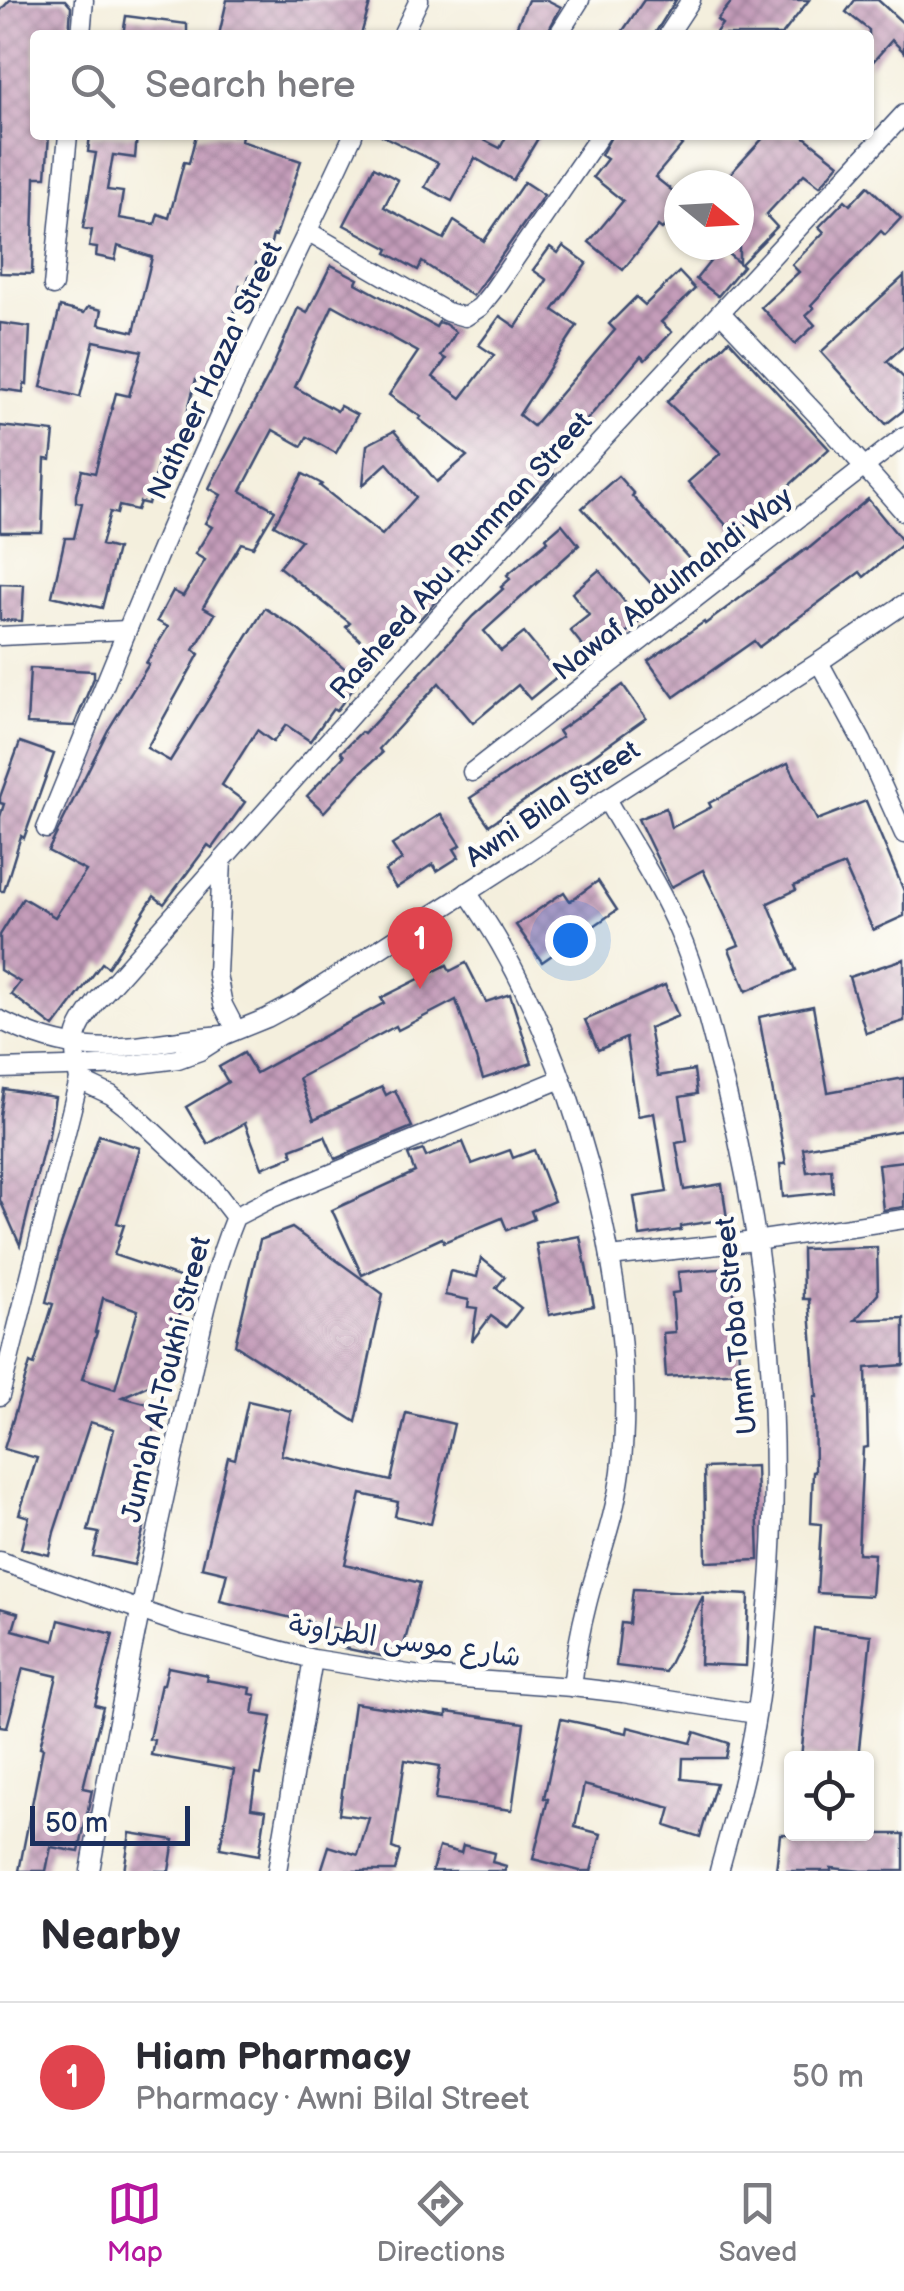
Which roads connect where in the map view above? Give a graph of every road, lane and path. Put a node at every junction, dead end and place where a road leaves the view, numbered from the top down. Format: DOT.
graph roads {
  1 [pos="84,0"];
  2 [pos="419,0"];
  3 [pos="580,0"];
  4 [pos="691,0"];
  5 [pos="81,30"];
  6 [pos="404,30"];
  7 [pos="561,30"];
  8 [pos="671,30"];
  9 [pos="904,114"];
  10 [pos="67,140"];
  11 [pos="351,140"];
  12 [pos="597,140"];
  13 [pos="309,232"];
  14 [pos="52,286"];
  15 [pos="721,313"];
  16 [pos="904,436"];
  17 [pos="864,466"];
  18 [pos="904,512"];
  19 [pos="904,604"];
  20 [pos="127,630"];
  21 [pos="0,636"];
  22 [pos="820,662"];
  23 [pos="472,772"];
  24 [pos="606,799"];
  25 [pos="46,828"];
  26 [pos="904,834"];
  27 [pos="222,860"];
  28 [pos="468,892"];
  29 [pos="0,1020"];
  30 [pos="230,1033"];
  31 [pos="73,1045"];
  32 [pos="0,1069"];
  33 [pos="78,1072"];
  34 [pos="561,1079"];
  35 [pos="235,1217"];
  36 [pos="904,1219"];
  37 [pos="755,1241"];
  38 [pos="610,1257"];
  39 [pos="0,1396"];
  40 [pos="0,1560"];
  41 [pos="140,1609"];
  42 [pos="313,1659"];
  43 [pos="572,1687"];
  44 [pos="756,1714"];
  45 [pos="90,1871"];
  46 [pos="276,1871"];
  47 [pos="719,1871"];
  1 -- 5 [label="street"];
  2 -- 6 [label="street"];
  3 -- 7 [label="street"];
  4 -- 8 [label="street"];
  9 -- 15 [label="street, Rasheed Abu Rumman Street"];
  10 -- 14 [label="street"];
  11 -- 13 [label="street, Natheer Hazza' Street"];
  12 -- 13 [label="street"];
  13 -- 20 [label="street, Natheer Hazza' Street"];
  15 -- 17 [label="street"];
  15 -- 27 [label="street, Rasheed Abu Rumman Street"];
  16 -- 17 [label="street, Nawaf Abdulmahdi Way"];
  17 -- 18 [label="street"];
  17 -- 23 [label="street, Nawaf Abdulmahdi Way"];
  19 -- 22 [label="street, Awni Bilal Street"];
  20 -- 21 [label="street"];
  20 -- 25 [label="street, Natheer Hazza' Street"];
  22 -- 24 [label="street, Awni Bilal Street"];
  22 -- 26 [label="street"];
  24 -- 28 [label="street, Awni Bilal Street"];
  24 -- 37 [label="street, Umm Toba Street"];
  27 -- 30 [label="street"];
  27 -- 31 [label="street, Rasheed Abu Rumman Street"];
  28 -- 30 [label="street, Awni Bilal Street"];
  28 -- 34 [label="street"];
  29 -- 31 [label="street, Awni Bilal Street"];
  30 -- 31 [label="street, Awni Bilal Street"];
  30 -- 33 [label="street, Awni Bilal Street"];
  31 -- 33 [label="street"];
  32 -- 33 [label="street, Awni Bilal Street"];
  33 -- 35 [label="street"];
  33 -- 39 [label="street"];
  34 -- 35 [label="street, Jum'ah Al-Toukhi Street"];
  34 -- 38 [label="street"];
  35 -- 41 [label="street, Jum'ah Al-Toukhi Street"];
  36 -- 37 [label="street"];
  37 -- 38 [label="street"];
  37 -- 44 [label="street, Umm Toba Street"];
  38 -- 43 [label="street"];
  40 -- 41 [label="street, شارع موسى الطراونة"];
  41 -- 42 [label="street, شارع موسى الطراونة"];
  41 -- 45 [label="street, Jum'ah Al-Toukhi Street"];
  42 -- 43 [label="street, شارع موسى الطراونة"];
  42 -- 46 [label="street"];
  43 -- 44 [label="street, شارع موسى الطراونة"];
  44 -- 47 [label="street, Umm Toba Street"];
}
